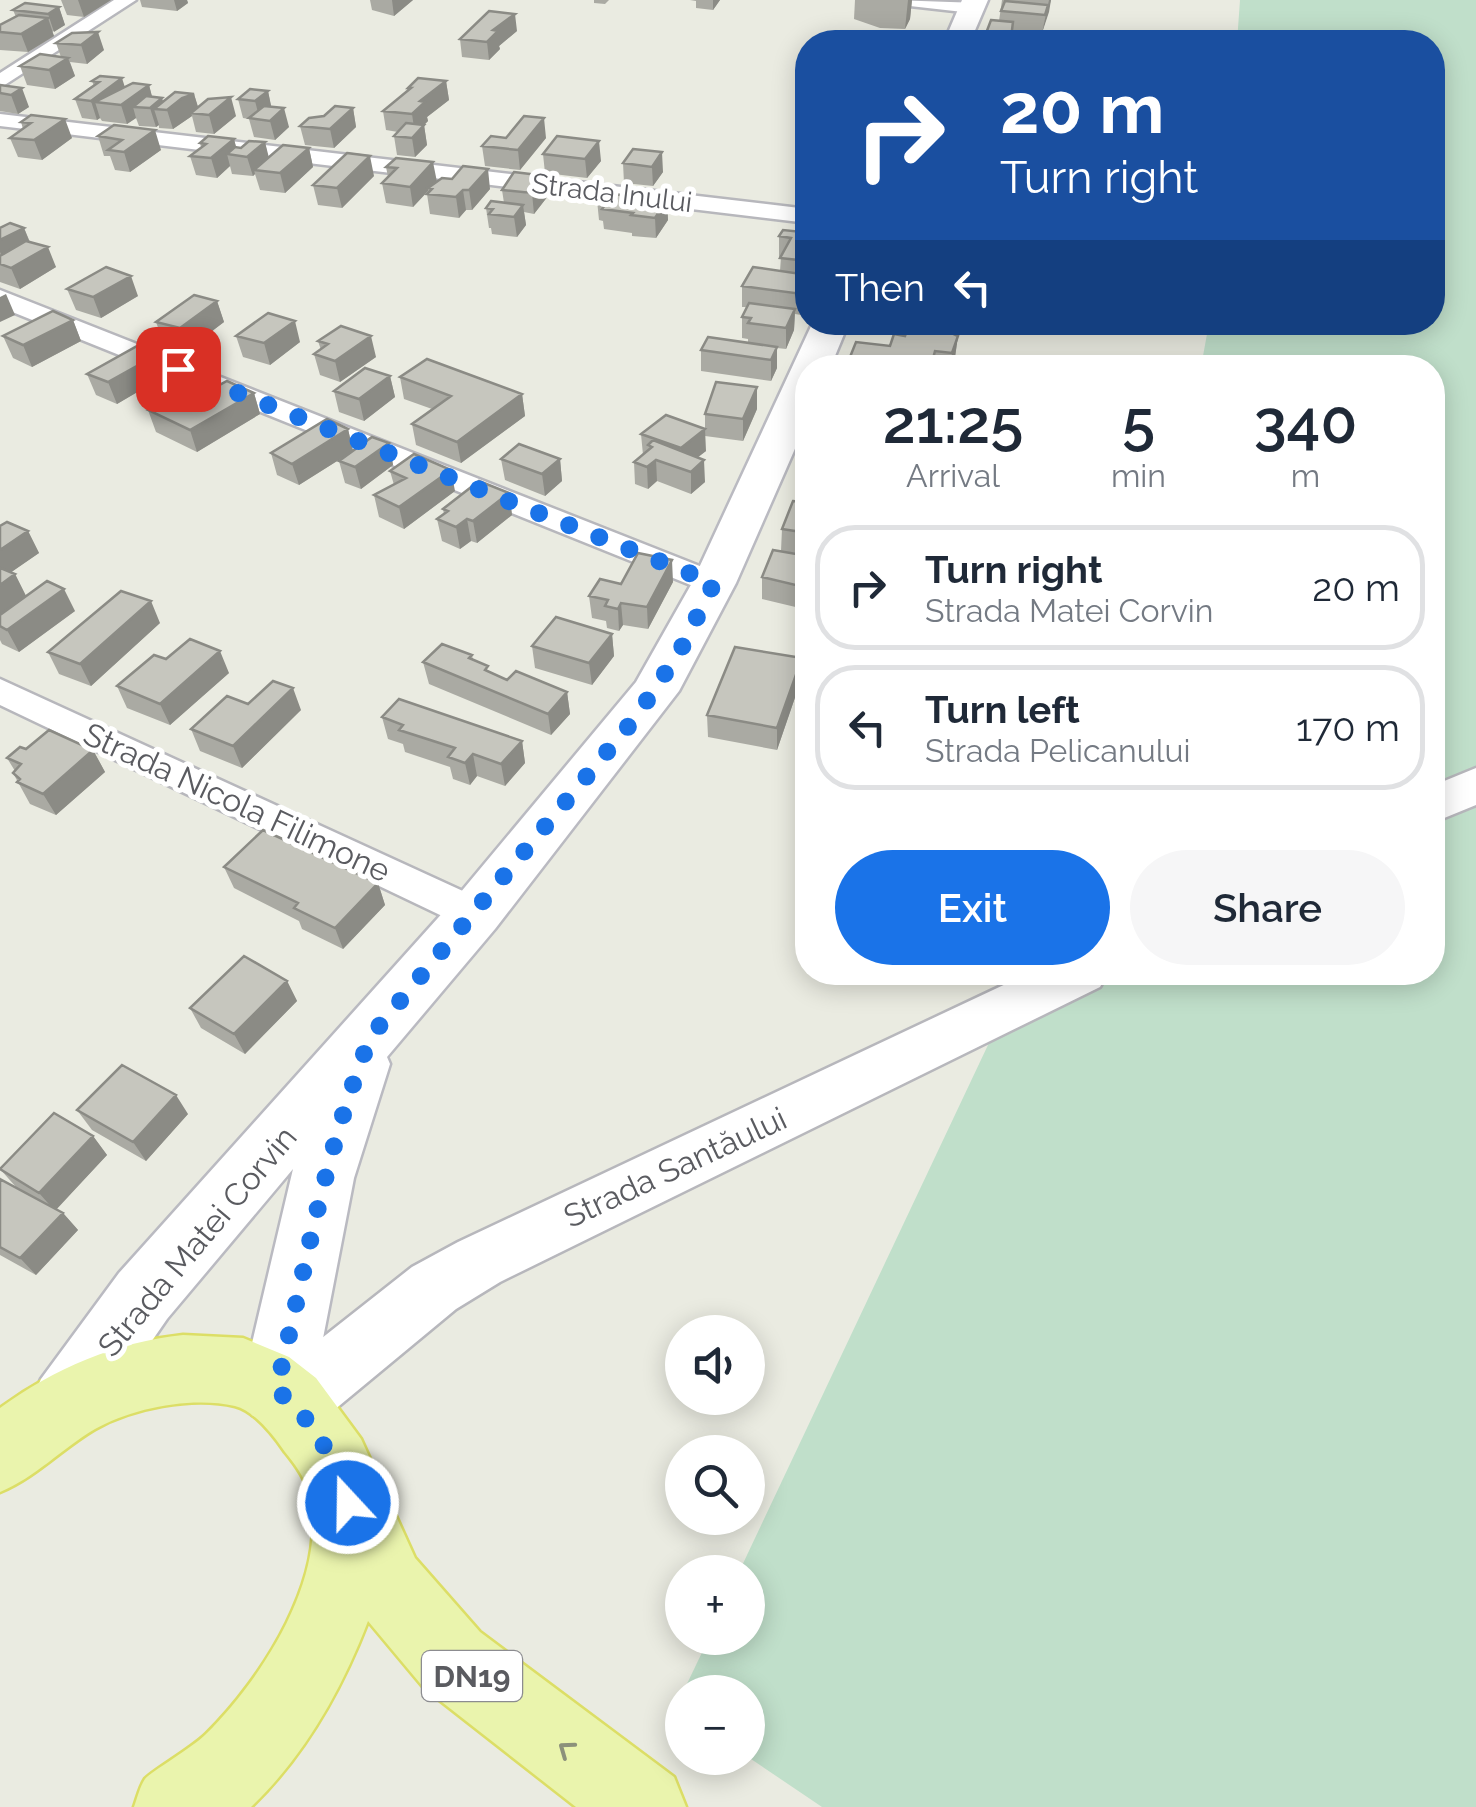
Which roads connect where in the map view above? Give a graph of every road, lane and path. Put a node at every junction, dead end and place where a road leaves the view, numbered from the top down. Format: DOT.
graph roads {
  1 [pos="127,0"];
  2 [pos="901,0"];
  3 [pos="974,3"];
  4 [pos="962,30"];
  5 [pos="0,82"];
  6 [pos="0,120"];
  7 [pos="795,214"];
  8 [pos="0,298"];
  9 [pos="795,405"];
  10 [pos="714,583"];
  11 [pos="0,691"];
  12 [pos="1476,785"];
  13 [pos="1445,800"];
  14 [pos="475,914"];
  15 [pos="1055,985"];
  16 [pos="371,1036"];
  17 [pos="285,1396"];
  18 [pos="66,1404"];
  19 [pos="0,1455"];
  20 [pos="348,1503"];
  21 [pos="176,1807"];
  22 [pos="644,1807"];
  1 -- 5 [label="street"];
  2 -- 3 [label="street"];
  3 -- 4 [label="main road"];
  6 -- 7 [label="street, Strada Inului"];
  8 -- 10 [label="street"];
  9 -- 10 [label="main road, Strada Matei Corvin"];
  10 -- 14 [label="main road, Strada Matei Corvin"];
  11 -- 14 [label="street, Strada Nicola Filimone"];
  12 -- 13 [label="street"];
  14 -- 16 [label="main road, Strada Matei Corvin"];
  15 -- 17 [label="street, Strada Santăului"];
  16 -- 17 [label="main road, Strada Matei Corvin"];
  16 -- 18 [label="main road, Strada Matei Corvin"];
  17 -- 18 [label="main road"];
  17 -- 20 [label="main road, DN19"];
  18 -- 19 [label="main road"];
  20 -- 21 [label="main road, DN19"];
  22 -- 20 [label="main road, DN19, one-way"];
}
